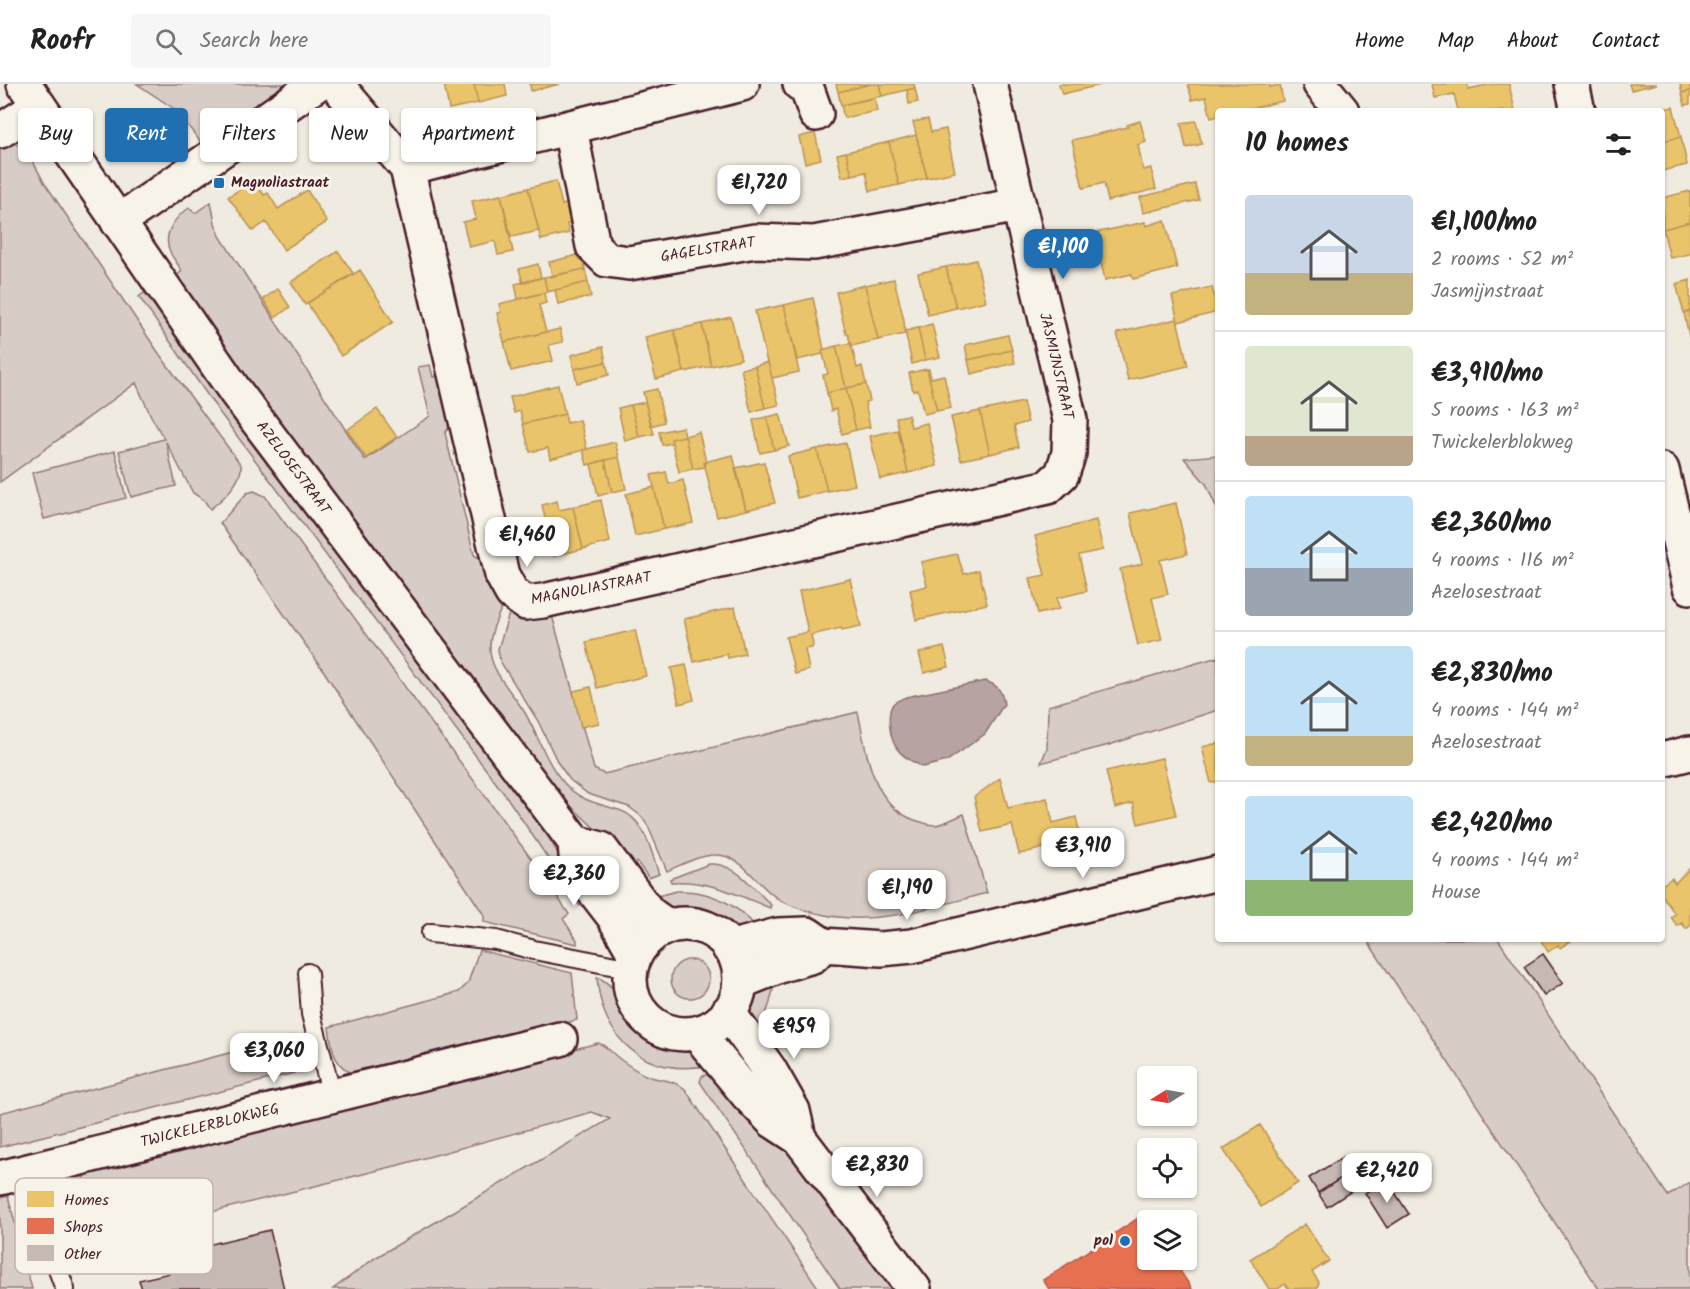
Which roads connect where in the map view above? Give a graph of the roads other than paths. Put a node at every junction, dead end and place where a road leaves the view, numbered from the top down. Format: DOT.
graph roads {
  1 [pos="317,84"];
  2 [pos="336,84"];
  3 [pos="742,84"];
  4 [pos="800,84"];
  5 [pos="990,84"];
  6 [pos="1320,84"];
  7 [pos="1572,84"];
  8 [pos="32,95"];
  9 [pos="1340,108"];
  10 [pos="1577,108"];
  11 [pos="816,114"];
  12 [pos="570,128"];
  13 [pos="0,131"];
  14 [pos="407,168"];
  15 [pos="1019,205"];
  16 [pos="118,222"];
  17 [pos="1062,474"];
  18 [pos="1665,483"];
  19 [pos="1690,587"];
  20 [pos="1690,753"];
  21 [pos="1665,759"];
  22 [pos="575,842"];
  23 [pos="1215,874"];
  24 [pos="667,926"];
  25 [pos="431,933"];
  26 [pos="823,945"];
  27 [pos="729,948"];
  28 [pos="633,962"];
  29 [pos="308,973"];
  30 [pos="740,982"];
  31 [pos="728,1012"];
  32 [pos="697,1033"];
  33 [pos="560,1040"];
  34 [pos="332,1096"];
  35 [pos="799,1138"];
  36 [pos="15,1174"];
  37 [pos="59,1274"];
  38 [pos="64,1289"];
  39 [pos="914,1289"];
  1 -- 16 [label="street"];
  2 -- 14 [label="street, MAGNOLIASTRAAT"];
  3 -- 12 [label="street"];
  4 -- 11 [label="street"];
  5 -- 15 [label="street, JASMIJNSTRAAT"];
  6 -- 9 [label="street"];
  7 -- 10 [label="street"];
  8 -- 13 [label="street"];
  8 -- 16 [label="street, AZELOSESTRAAT"];
  12 -- 14 [label="street"];
  12 -- 15 [label="street, GAGELSTRAAT"];
  14 -- 17 [label="street, MAGNOLIASTRAAT"];
  15 -- 17 [label="street, JASMIJNSTRAAT"];
  16 -- 22 [label="street, AZELOSESTRAAT"];
  18 -- 19 [label="street"];
  20 -- 21 [label="street"];
  22 -- 24 [label="street"];
  22 -- 28 [label="street, AZELOSESTRAAT"];
  23 -- 26 [label="street"];
  24 -- 27 [label="street"];
  24 -- 28 [label="street"];
  25 -- 28 [label="lane"];
  26 -- 27 [label="street"];
  26 -- 30 [label="street"];
  27 -- 30 [label="street"];
  28 -- 32 [label="street"];
  29 -- 34 [label="lane"];
  30 -- 31 [label="street"];
  31 -- 32 [label="street"];
  31 -- 35 [label="street"];
  32 -- 35 [label="street"];
  33 -- 34 [label="street, TWICKELERBLOKWEG"];
  34 -- 36 [label="street, TWICKELERBLOKWEG"];
  35 -- 39 [label="street"];
  37 -- 38 [label="lane"];
}
